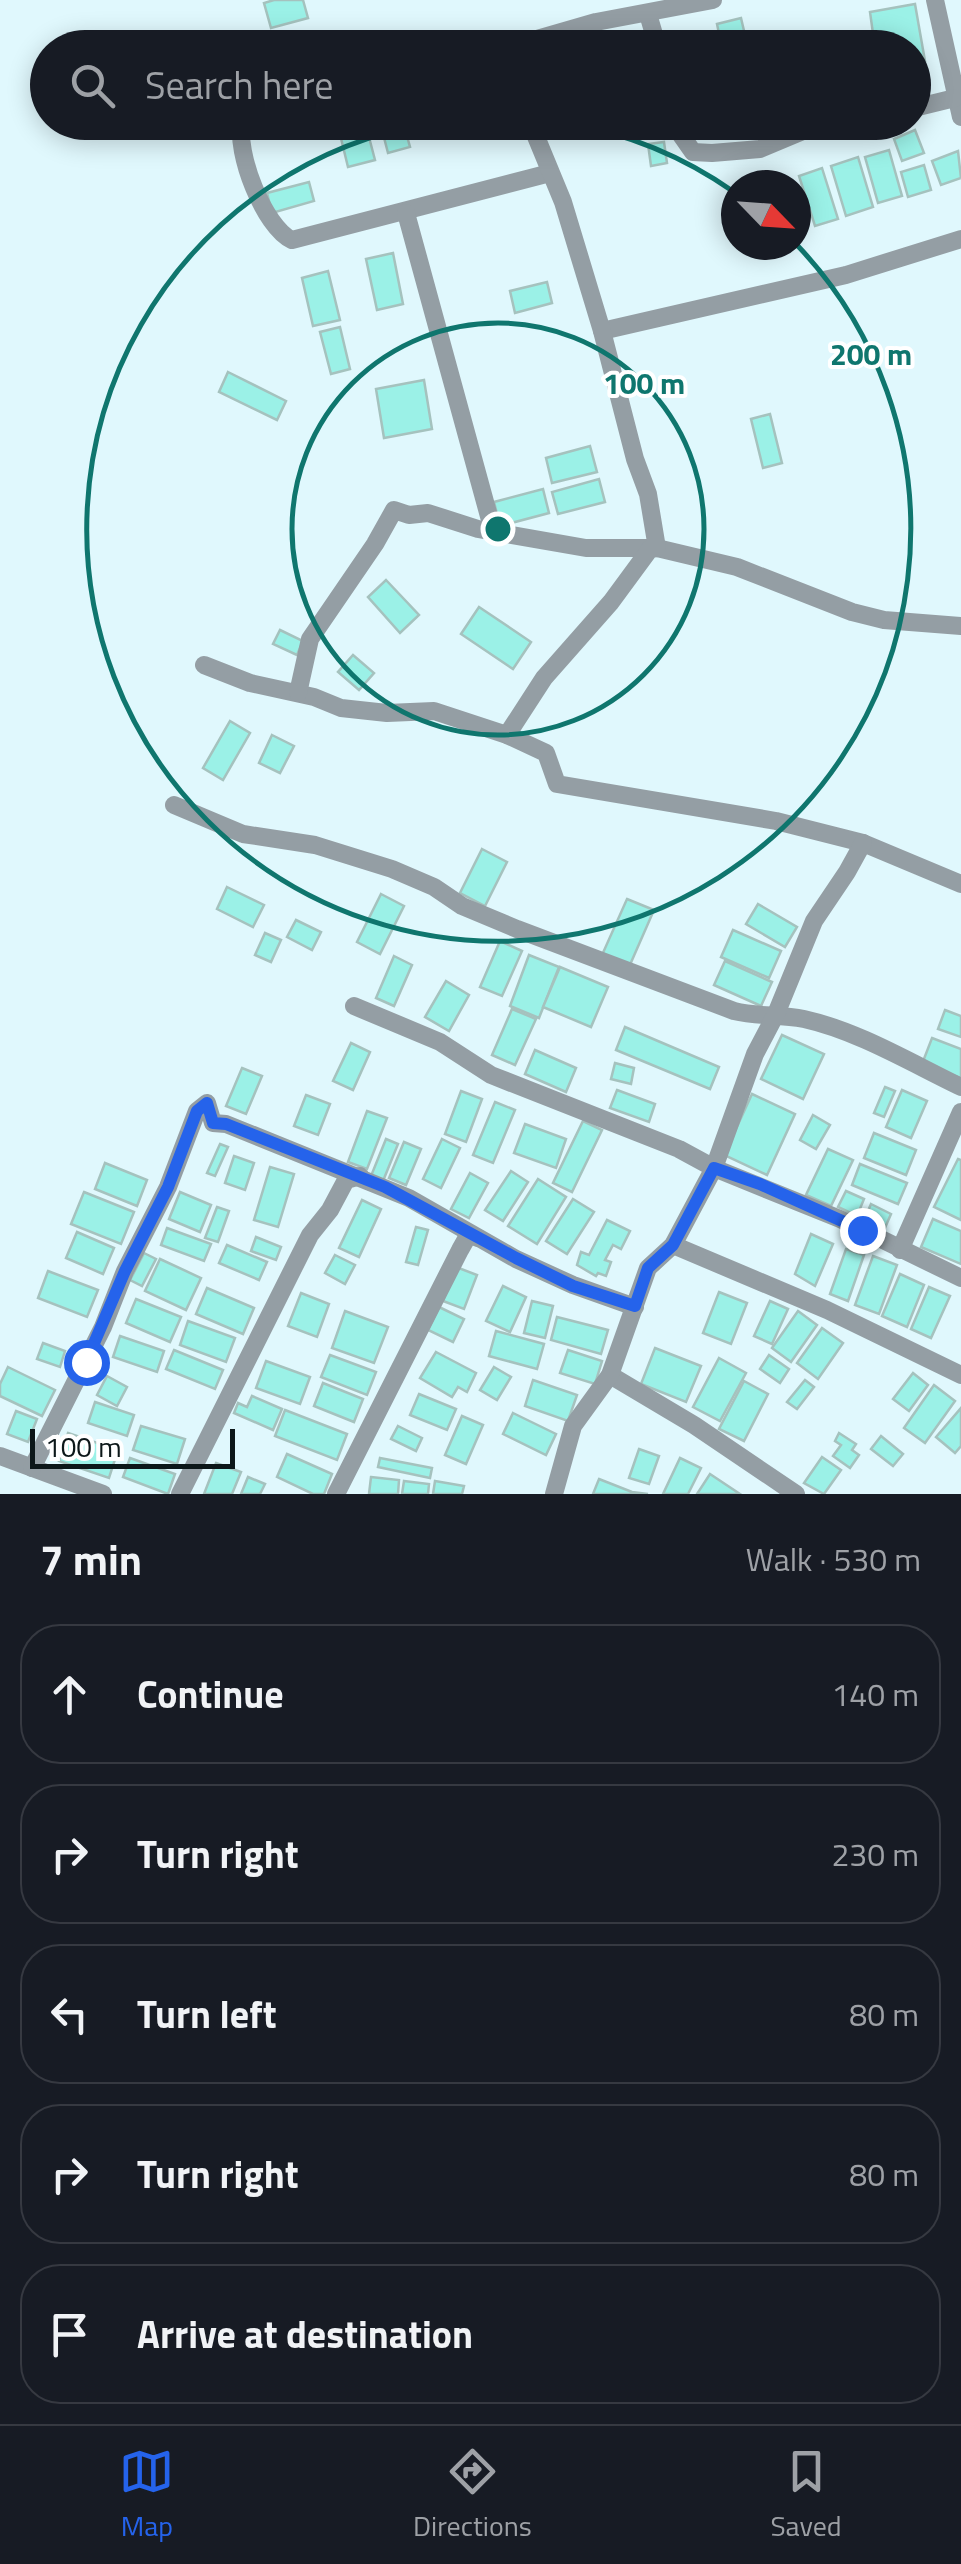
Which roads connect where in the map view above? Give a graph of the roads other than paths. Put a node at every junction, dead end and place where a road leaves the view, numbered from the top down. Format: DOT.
graph roads {
  1 [pos="714,0"];
  2 [pos="935,0"];
  3 [pos="648,14"];
  4 [pos="568,30"];
  5 [pos="653,30"];
  6 [pos="958,107"];
  7 [pos="931,108"];
  8 [pos="239,140"];
  9 [pos="537,140"];
  10 [pos="684,140"];
  11 [pos="782,140"];
  12 [pos="550,173"];
  13 [pos="406,213"];
  14 [pos="961,239"];
  15 [pos="602,332"];
  16 [pos="493,531"];
  17 [pos="657,548"];
  18 [pos="961,626"];
  19 [pos="204,664"];
  20 [pos="298,693"];
  21 [pos="507,735"];
  22 [pos="174,805"];
  23 [pos="862,842"];
  24 [pos="961,884"];
  25 [pos="354,1006"];
  26 [pos="776,1014"];
  27 [pos="961,1087"];
  28 [pos="961,1112"];
  29 [pos="714,1168"];
  30 [pos="360,1176"];
  31 [pos="483,1240"];
  32 [pos="673,1245"];
  33 [pos="900,1250"];
  34 [pos="961,1278"];
  35 [pos="635,1306"];
  36 [pos="610,1375"];
  37 [pos="961,1375"];
  38 [pos="0,1456"];
  39 [pos="32,1468"];
  40 [pos="103,1494"];
  41 [pos="180,1494"];
  42 [pos="336,1494"];
  43 [pos="554,1494"];
  44 [pos="796,1494"];
  1 -- 3 [label="street"];
  2 -- 6 [label="street"];
  3 -- 4 [label="street"];
  3 -- 5 [label="street"];
  6 -- 7 [label="street"];
  8 -- 13 [label="street"];
  9 -- 12 [label="street"];
  10 -- 11 [label="street"];
  12 -- 13 [label="street"];
  12 -- 15 [label="street"];
  13 -- 16 [label="street"];
  14 -- 15 [label="street"];
  15 -- 17 [label="street"];
  16 -- 17 [label="street"];
  16 -- 20 [label="street"];
  17 -- 18 [label="street"];
  17 -- 21 [label="street"];
  19 -- 20 [label="street"];
  20 -- 21 [label="street"];
  21 -- 23 [label="street"];
  22 -- 26 [label="street"];
  23 -- 24 [label="street"];
  23 -- 26 [label="street"];
  25 -- 29 [label="street"];
  26 -- 27 [label="street"];
  26 -- 29 [label="street"];
  28 -- 33 [label="street"];
  29 -- 32 [label="street"];
  29 -- 33 [label="street"];
  30 -- 31 [label="street"];
  30 -- 39 [label="street"];
  30 -- 41 [label="street"];
  31 -- 35 [label="street"];
  31 -- 42 [label="street"];
  32 -- 35 [label="street"];
  32 -- 37 [label="street"];
  33 -- 34 [label="street"];
  35 -- 36 [label="street"];
  36 -- 43 [label="street"];
  36 -- 44 [label="street"];
  38 -- 39 [label="street"];
  39 -- 40 [label="street"];
}
